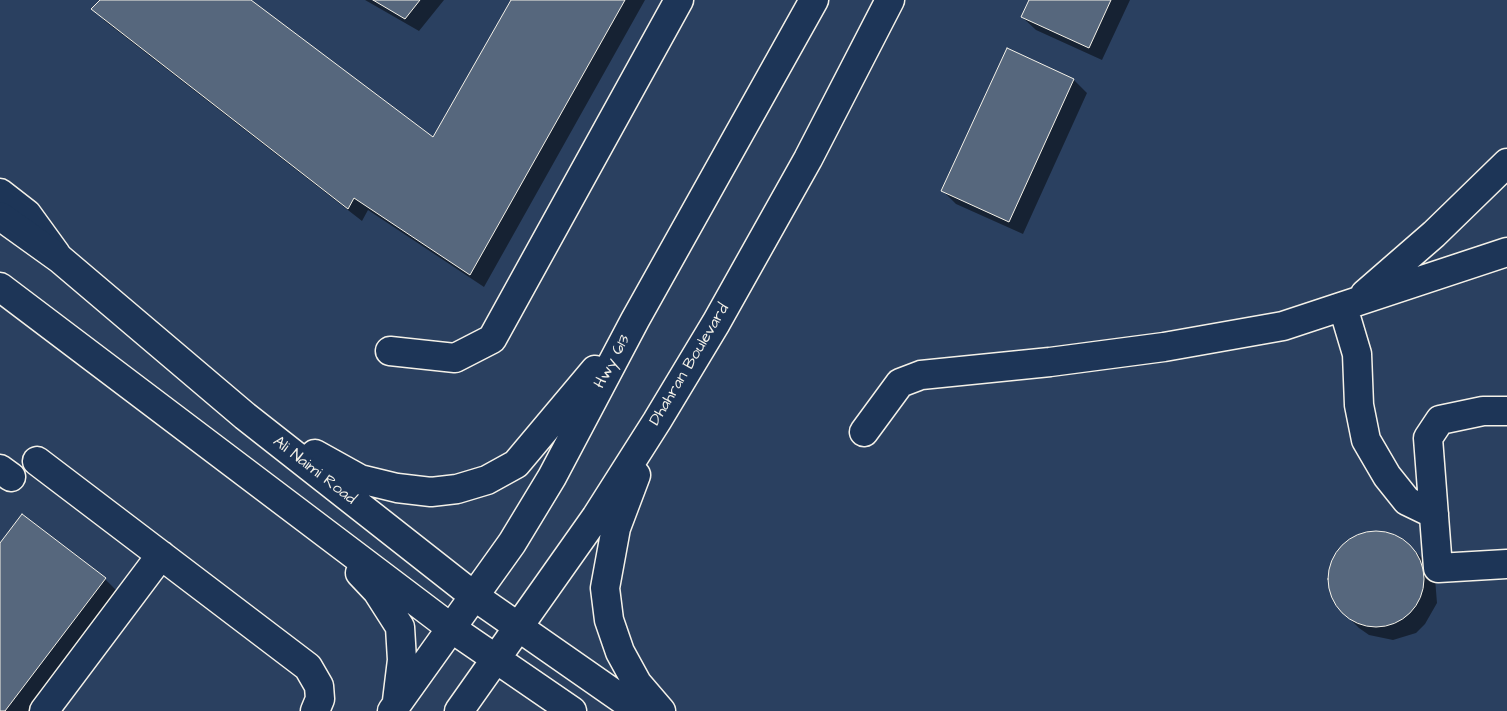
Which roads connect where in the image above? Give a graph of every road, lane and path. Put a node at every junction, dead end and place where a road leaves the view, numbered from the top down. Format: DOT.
graph roads {
  1 [pos="679,0"];
  2 [pos="814,0"];
  3 [pos="890,0"];
  4 [pos="1507,163"];
  5 [pos="0,193"];
  6 [pos="0,216"];
  7 [pos="1507,252"];
  8 [pos="60,259"];
  9 [pos="0,287"];
  10 [pos="1349,305"];
  11 [pos="635,320"];
  12 [pos="390,351"];
  13 [pos="1507,411"];
  14 [pos="245,416"];
  15 [pos="657,421"];
  16 [pos="864,432"];
  17 [pos="37,461"];
  18 [pos="1434,514"];
  19 [pos="321,532"];
  20 [pos="161,555"];
  21 [pos="1507,564"];
  22 [pos="474,596"];
  23 [pos="451,628"];
  24 [pos="519,628"];
  25 [pos="497,659"];
  26 [pos="395,708"];
  27 [pos="44,711"];
  28 [pos="316,711"];
  29 [pos="459,711"];
  30 [pos="572,711"];
  31 [pos="639,711"];
  32 [pos="661,711"];
  1 -- 12 [label="main road"];
  2 -- 11 [label="main road, Hwy 613"];
  3 -- 15 [label="main road, Dhahran Boulevard"];
  4 -- 10 [label="main road"];
  5 -- 8 [label="main road"];
  6 -- 8 [label="main road, Ali Naimi Road"];
  7 -- 10 [label="main road"];
  8 -- 14 [label="main road, Ali Naimi Road"];
  9 -- 19 [label="main road"];
  10 -- 16 [label="main road"];
  10 -- 18 [label="main road"];
  11 -- 14 [label="main road"];
  11 -- 22 [label="main road, Hwy 613"];
  13 -- 18 [label="main road"];
  14 -- 22 [label="main road, Ali Naimi Road"];
  15 -- 24 [label="main road, Dhahran Boulevard"];
  15 -- 32 [label="main road"];
  17 -- 20 [label="main road"];
  18 -- 21 [label="main road"];
  19 -- 23 [label="main road"];
  19 -- 26 [label="main road"];
  20 -- 27 [label="main road"];
  20 -- 28 [label="main road"];
  22 -- 23 [label="main road, Hwy 613"];
  22 -- 24 [label="main road, Ali Naimi Road"];
  23 -- 25 [label="main road"];
  23 -- 26 [label="main road, Hwy 613"];
  24 -- 25 [label="main road, Dhahran Boulevard"];
  24 -- 31 [label="main road, Ali Naimi Road"];
  25 -- 29 [label="main road, Dhahran Boulevard"];
  25 -- 30 [label="main road"];
}
